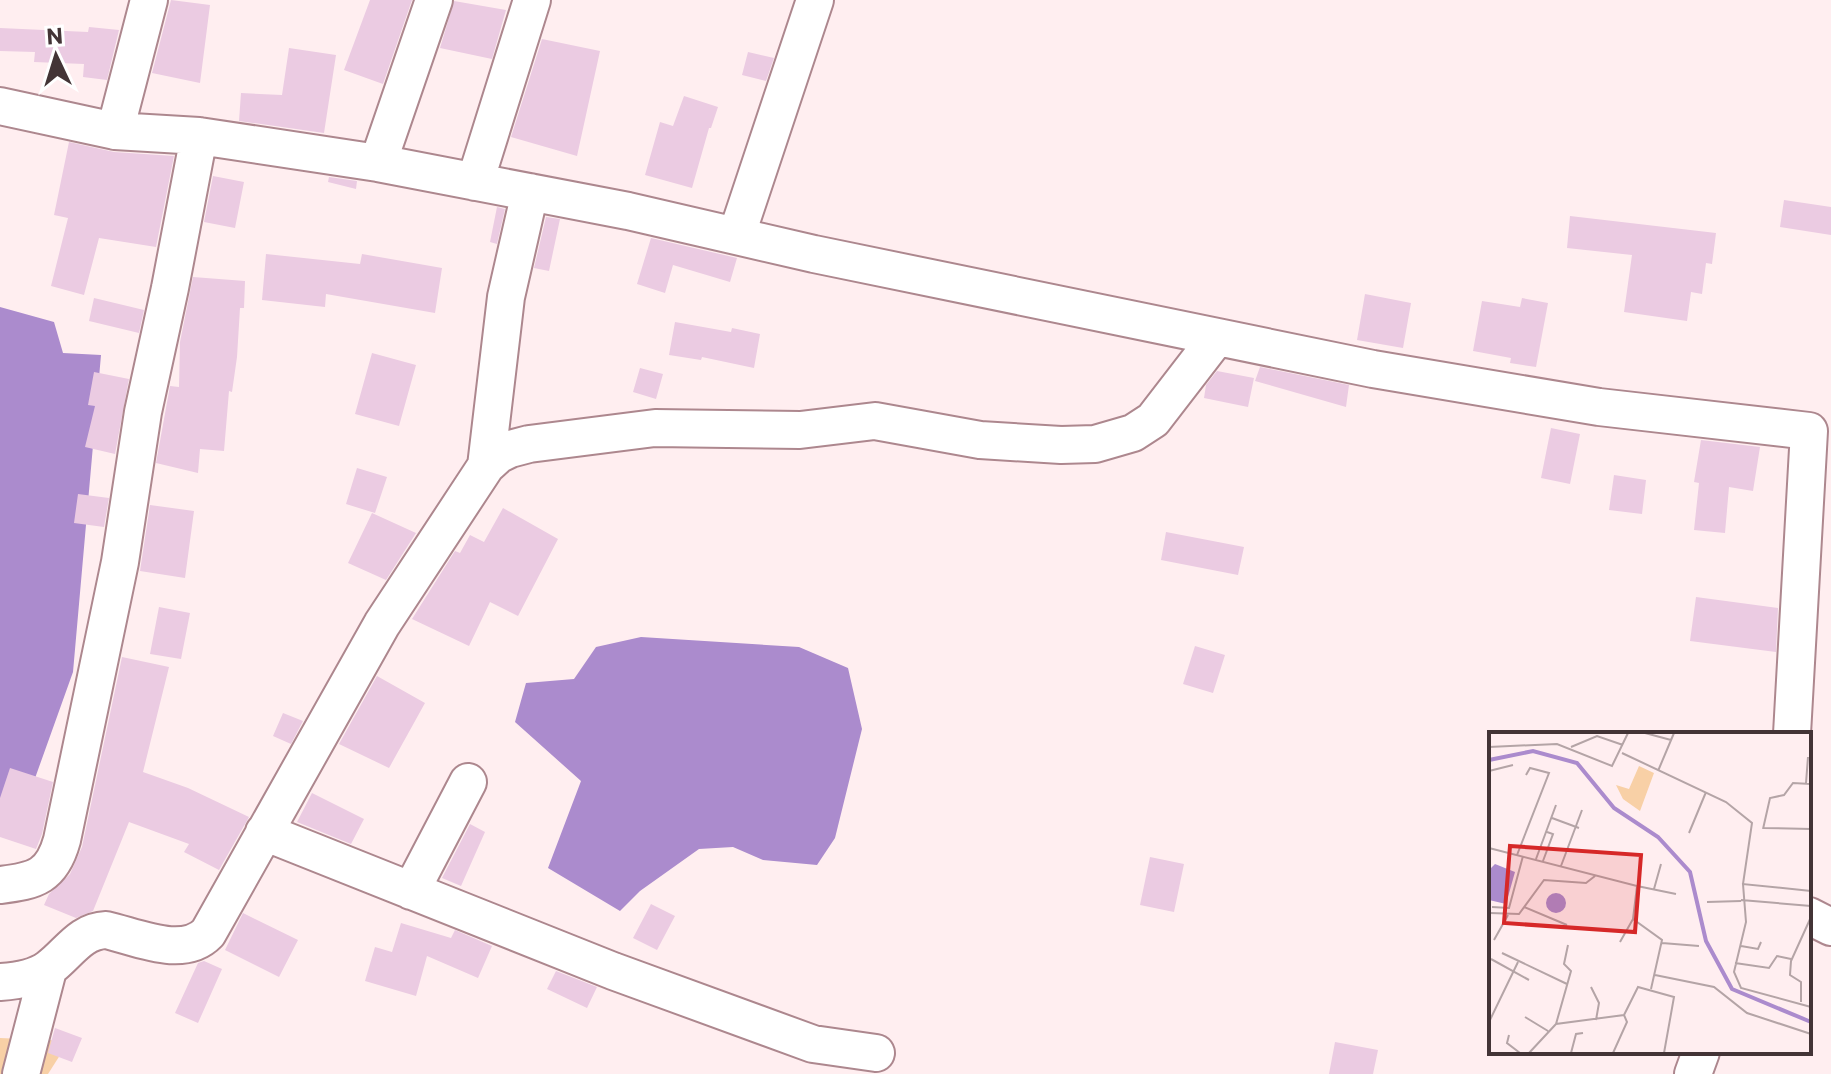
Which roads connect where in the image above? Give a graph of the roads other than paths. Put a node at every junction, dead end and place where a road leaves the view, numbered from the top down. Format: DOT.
graph roads {
  1 [pos="149,0"];
  2 [pos="434,0"];
  3 [pos="532,0"];
  4 [pos="815,0"];
  5 [pos="0,106"];
  6 [pos="115,131"];
  7 [pos="199,136"];
  8 [pos="378,163"];
  9 [pos="475,182"];
  10 [pos="530,192"];
  11 [pos="737,234"];
  12 [pos="1217,337"];
  13 [pos="1820,433"];
  14 [pos="486,466"];
  15 [pos="1792,732"];
  16 [pos="468,782"];
  17 [pos="264,832"];
  18 [pos="0,885"];
  19 [pos="411,891"];
  20 [pos="1811,917"];
  21 [pos="1831,927"];
  22 [pos="48,970"];
  23 [pos="0,982"];
  24 [pos="876,1053"];
  25 [pos="1700,1054"];
  26 [pos="21,1074"];
  27 [pos="1693,1074"];
  1 -- 6 [label="street"];
  2 -- 8 [label="street"];
  3 -- 9 [label="street"];
  4 -- 11 [label="street"];
  5 -- 6 [label="street"];
  6 -- 7 [label="street"];
  7 -- 8 [label="street"];
  7 -- 18 [label="street"];
  8 -- 9 [label="street"];
  9 -- 10 [label="street"];
  10 -- 11 [label="street"];
  10 -- 14 [label="street"];
  11 -- 12 [label="street"];
  12 -- 13 [label="street"];
  12 -- 14 [label="street"];
  13 -- 15 [label="street"];
  14 -- 17 [label="street"];
  16 -- 19 [label="street"];
  17 -- 19 [label="street"];
  17 -- 22 [label="street"];
  19 -- 24 [label="street"];
  20 -- 21 [label="street"];
  22 -- 23 [label="street"];
  22 -- 26 [label="street"];
  25 -- 27 [label="street"];
}
